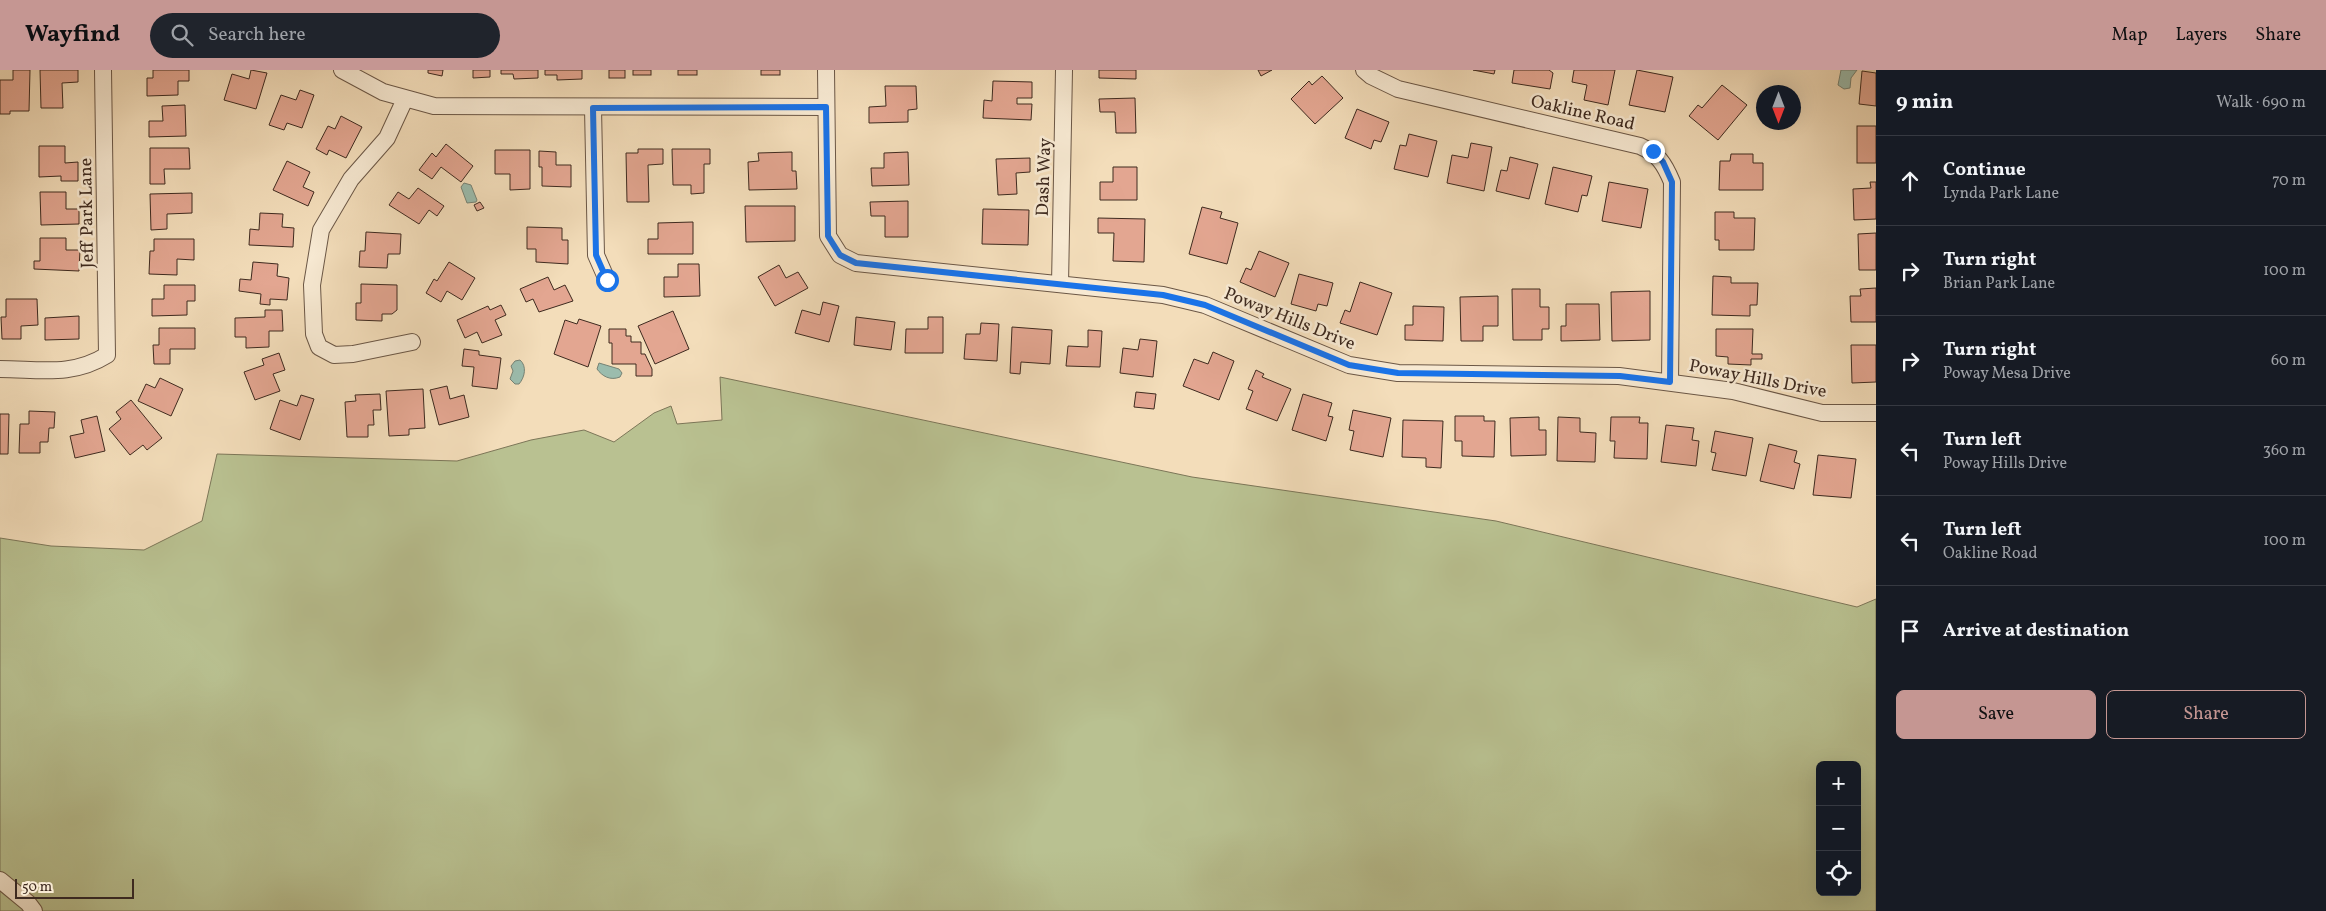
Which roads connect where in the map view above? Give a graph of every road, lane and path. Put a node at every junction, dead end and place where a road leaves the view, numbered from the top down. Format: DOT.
graph roads {
  1 [pos="103,70"];
  2 [pos="342,70"];
  3 [pos="826,70"];
  4 [pos="1064,70"];
  5 [pos="1364,70"];
  6 [pos="405,99"];
  7 [pos="826,107"];
  8 [pos="593,108"];
  9 [pos="607,280"];
  10 [pos="1060,284"];
  11 [pos="412,342"];
  12 [pos="0,368"];
  13 [pos="1670,382"];
  14 [pos="1876,413"];
  15 [pos="0,880"];
  16 [pos="34,911"];
  1 -- 12 [label="street, Jeff Park Lane"];
  2 -- 6 [label="street"];
  3 -- 7 [label="street"];
  4 -- 10 [label="street, Dash Way"];
  5 -- 13 [label="street, Oakline Road"];
  6 -- 8 [label="street"];
  6 -- 11 [label="street"];
  7 -- 8 [label="street"];
  7 -- 10 [label="street, Poway Hills Drive"];
  8 -- 9 [label="street"];
  10 -- 13 [label="street, Poway Hills Drive"];
  13 -- 14 [label="street, Poway Hills Drive"];
  15 -- 16 [label="street"];
}
